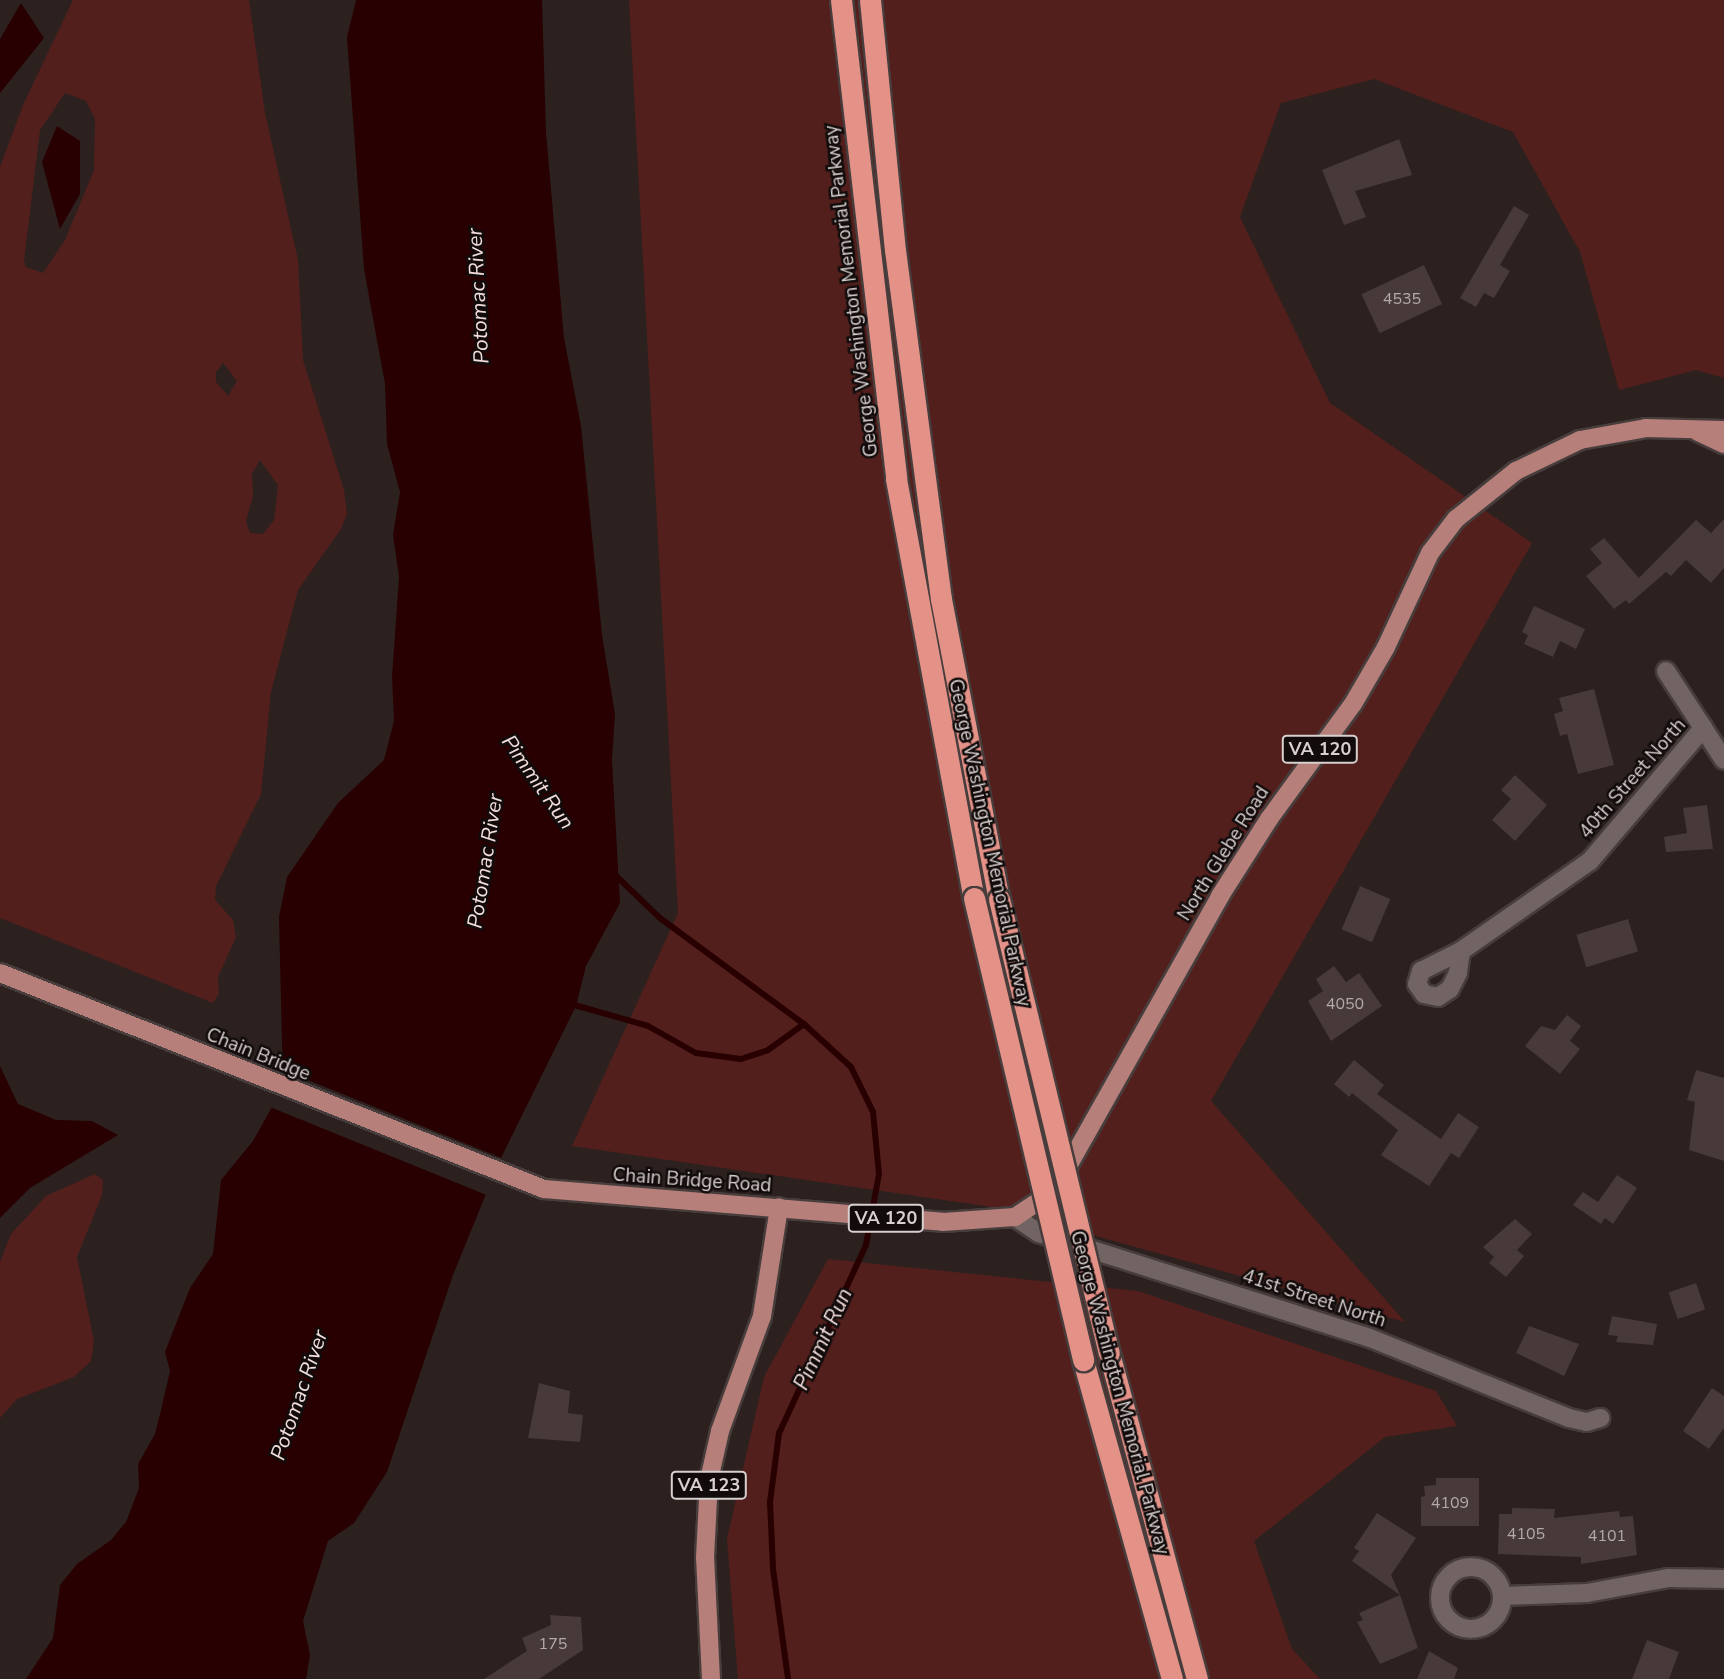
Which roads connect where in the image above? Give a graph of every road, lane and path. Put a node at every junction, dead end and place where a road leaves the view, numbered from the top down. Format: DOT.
graph roads {
  1 [pos="841,0"];
  2 [pos="870,0"];
  3 [pos="1689,428"];
  4 [pos="1724,430"];
  5 [pos="1724,444"];
  6 [pos="1666,671"];
  7 [pos="1703,728"];
  8 [pos="1724,760"];
  9 [pos="1461,951"];
  10 [pos="0,973"];
  11 [pos="501,1175"];
  12 [pos="779,1207"];
  13 [pos="1014,1217"];
  14 [pos="1600,1418"];
  15 [pos="1724,1579"];
  16 [pos="1502,1596"];
  17 [pos="711,1679"];
  18 [pos="1172,1679"];
  19 [pos="1198,1679"];
  1 -- 18 [label="highway, George Washington Memorial Parkway, bridge"];
  2 -- 19 [label="highway, George Washington Memorial Parkway, bridge"];
  3 -- 4 [label="main road, North Glebe Road / VA 120"];
  3 -- 5 [label="main road"];
  3 -- 13 [label="main road, North Glebe Road / VA 120"];
  6 -- 7 [label="street"];
  7 -- 8 [label="street, 40th Street North"];
  7 -- 9 [label="street, 40th Street North"];
  10 -- 11 [label="main road, Chain Bridge"];
  11 -- 12 [label="main road, Chain Bridge Road"];
  12 -- 13 [label="main road, North Glebe Road / VA 120"];
  12 -- 17 [label="main road, Chain Bridge Road / VA 123"];
  13 -- 14 [label="street, 41st Street North"];
  15 -- 16 [label="street"];
}
